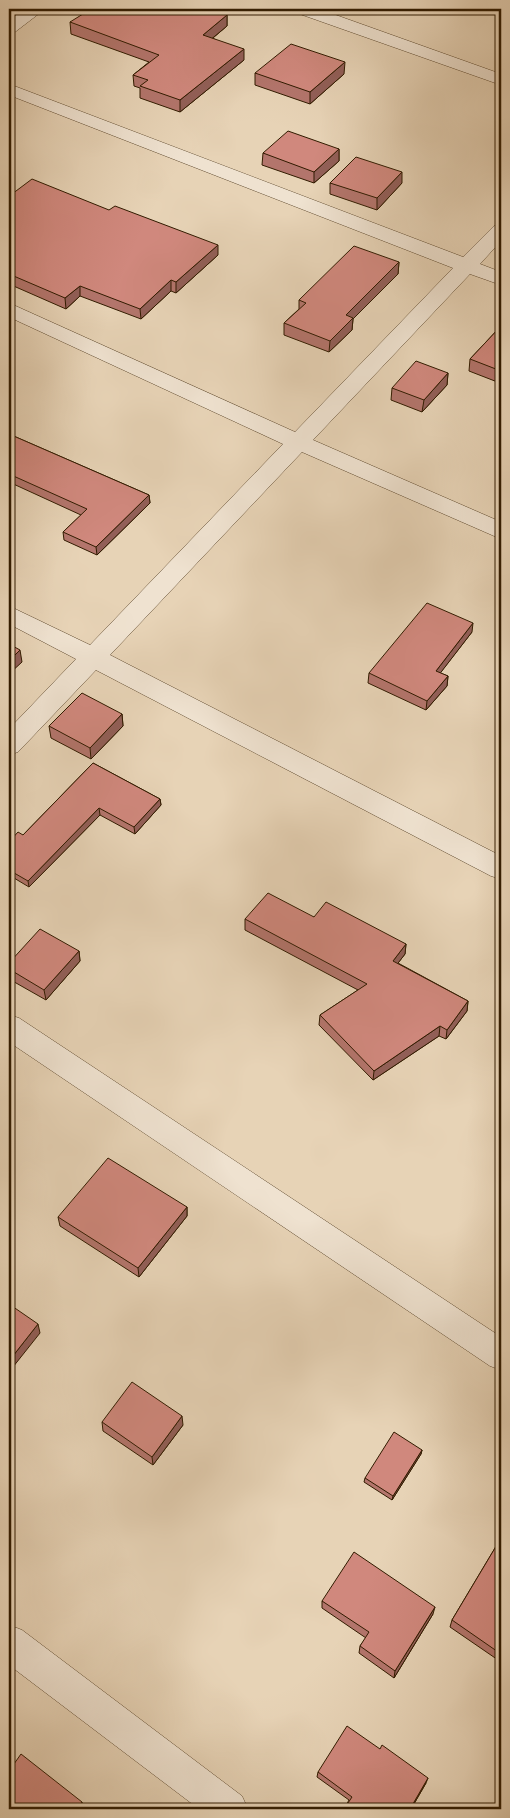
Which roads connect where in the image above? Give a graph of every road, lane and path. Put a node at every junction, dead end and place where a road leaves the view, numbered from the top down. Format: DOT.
graph roads {
  1 [pos="36,9"];
  2 [pos="302,9"];
  3 [pos="9,28"];
  4 [pos="501,80"];
  5 [pos="9,89"];
  6 [pos="501,230"];
  7 [pos="466,265"];
  8 [pos="501,279"];
  9 [pos="9,309"];
  10 [pos="298,442"];
  11 [pos="501,531"];
  12 [pos="9,614"];
  13 [pos="94,657"];
  14 [pos="9,744"];
  15 [pos="501,868"];
  16 [pos="9,1027"];
  17 [pos="501,1356"];
  18 [pos="9,1643"];
  19 [pos="229,1809"];
  1 -- 3 [label="street"];
  2 -- 4 [label="street"];
  5 -- 7 [label="street"];
  6 -- 7 [label="street"];
  7 -- 8 [label="street"];
  7 -- 10 [label="street"];
  9 -- 10 [label="street"];
  10 -- 11 [label="street"];
  10 -- 13 [label="street"];
  12 -- 13 [label="street"];
  13 -- 14 [label="street"];
  13 -- 15 [label="street"];
  16 -- 17 [label="street"];
  18 -- 19 [label="street"];
}
